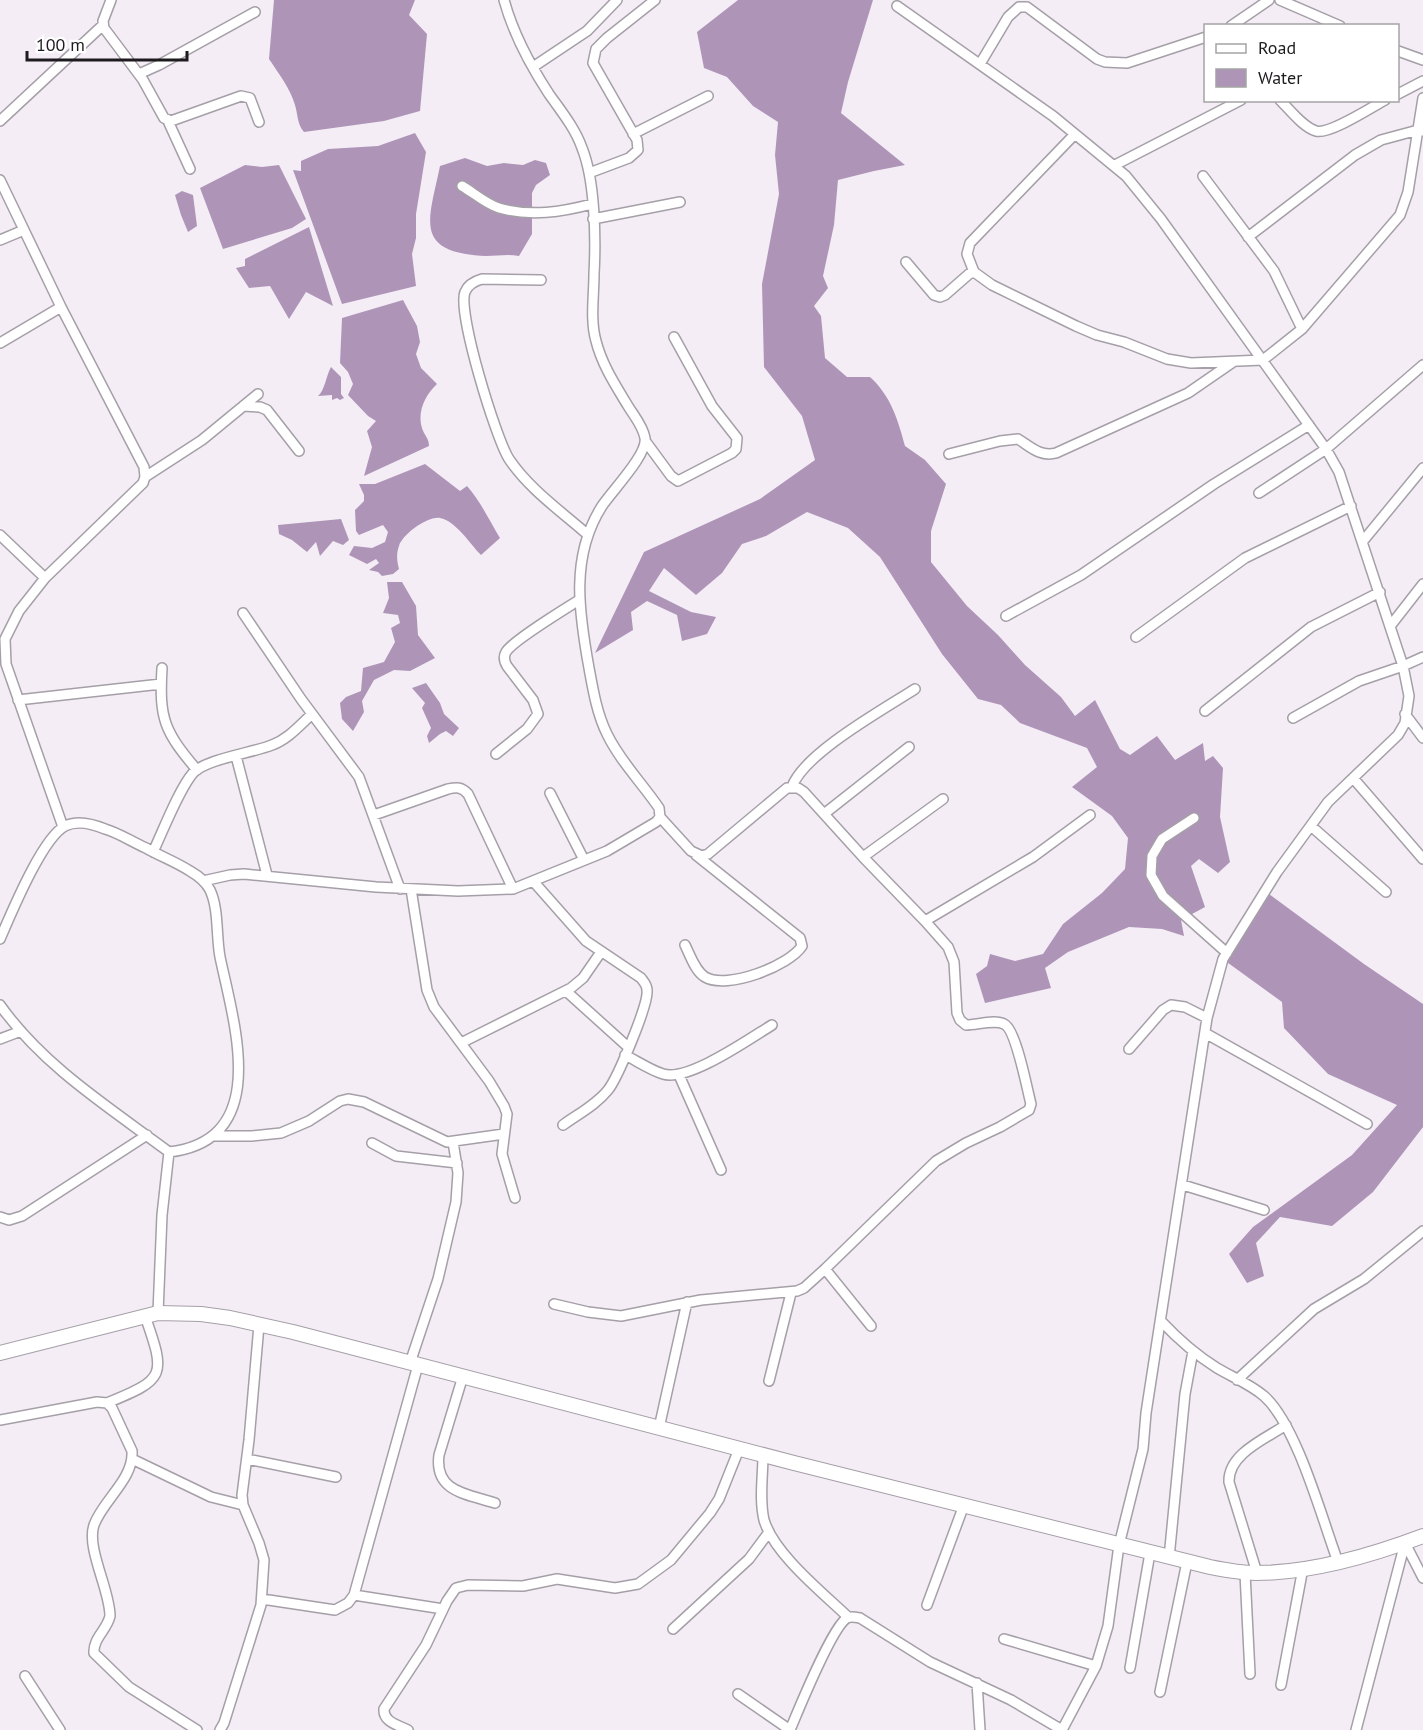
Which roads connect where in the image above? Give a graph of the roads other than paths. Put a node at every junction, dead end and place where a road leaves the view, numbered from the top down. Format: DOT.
graph roads {
  1 [pos="111,0"];
  2 [pos="504,0"];
  3 [pos="617,0"];
  4 [pos="655,0"];
  5 [pos="1269,0"];
  6 [pos="1280,0"];
  7 [pos="897,6"];
  8 [pos="255,12"];
  9 [pos="1234,24"];
  10 [pos="1335,24"];
  11 [pos="103,25"];
  12 [pos="1204,39"];
  13 [pos="1399,51"];
  14 [pos="1423,60"];
  15 [pos="980,64"];
  16 [pos="533,66"];
  17 [pos="139,74"];
  18 [pos="1423,81"];
  19 [pos="1399,93"];
  20 [pos="708,96"];
  21 [pos="1423,98"];
  22 [pos="1237,102"];
  23 [pos="1282,102"];
  24 [pos="1381,102"];
  25 [pos="0,121"];
  26 [pos="168,121"];
  27 [pos="259,122"];
  28 [pos="1421,131"];
  29 [pos="633,134"];
  30 [pos="1075,134"];
  31 [pos="1115,165"];
  32 [pos="190,169"];
  33 [pos="588,173"];
  34 [pos="1203,176"];
  35 [pos="0,180"];
  36 [pos="462,186"];
  37 [pos="680,202"];
  38 [pos="592,204"];
  39 [pos="593,219"];
  40 [pos="24,230"];
  41 [pos="1248,237"];
  42 [pos="0,240"];
  43 [pos="906,262"];
  44 [pos="974,272"];
  45 [pos="541,280"];
  46 [pos="61,307"];
  47 [pos="1302,329"];
  48 [pos="674,337"];
  49 [pos="0,343"];
  50 [pos="1263,360"];
  51 [pos="1233,362"];
  52 [pos="1423,365"];
  53 [pos="258,394"];
  54 [pos="243,406"];
  55 [pos="1309,425"];
  56 [pos="645,442"];
  57 [pos="1326,449"];
  58 [pos="299,451"];
  59 [pos="948,454"];
  60 [pos="1423,468"];
  61 [pos="145,477"];
  62 [pos="1259,493"];
  63 [pos="1351,506"];
  64 [pos="0,535"];
  65 [pos="588,535"];
  66 [pos="1363,541"];
  67 [pos="45,578"];
  68 [pos="1423,584"];
  69 [pos="1380,592"];
  70 [pos="579,600"];
  71 [pos="243,613"];
  72 [pos="1006,616"];
  73 [pos="1391,625"];
  74 [pos="1136,637"];
  75 [pos="2,640"];
  76 [pos="1423,657"];
  77 [pos="1403,666"];
  78 [pos="162,668"];
  79 [pos="4,674"];
  80 [pos="161,684"];
  81 [pos="915,689"];
  82 [pos="18,700"];
  83 [pos="1205,711"];
  84 [pos="312,714"];
  85 [pos="1406,714"];
  86 [pos="1293,718"];
  87 [pos="1423,738"];
  88 [pos="909,747"];
  89 [pos="496,754"];
  90 [pos="236,756"];
  91 [pos="197,770"];
  92 [pos="1353,778"];
  93 [pos="792,787"];
  94 [pos="550,793"];
  95 [pos="943,799"];
  96 [pos="824,814"];
  97 [pos="374,815"];
  98 [pos="1090,815"];
  99 [pos="660,817"];
  100 [pos="1194,818"];
  101 [pos="1311,826"];
  102 [pos="63,827"];
  103 [pos="153,852"];
  104 [pos="696,855"];
  105 [pos="863,857"];
  106 [pos="1423,859"];
  107 [pos="584,860"];
  108 [pos="267,875"];
  109 [pos="203,881"];
  110 [pos="533,881"];
  111 [pos="400,889"];
  112 [pos="411,889"];
  113 [pos="513,889"];
  114 [pos="1386,892"];
  115 [pos="925,921"];
  116 [pos="0,939"];
  117 [pos="685,945"];
  118 [pos="601,952"];
  119 [pos="1227,953"];
  120 [pos="566,991"];
  121 [pos="0,1005"];
  122 [pos="1207,1018"];
  123 [pos="772,1025"];
  124 [pos="21,1031"];
  125 [pos="1205,1033"];
  126 [pos="0,1039"];
  127 [pos="461,1043"];
  128 [pos="1129,1048"];
  129 [pos="626,1051"];
  130 [pos="680,1075"];
  131 [pos="1367,1124"];
  132 [pos="563,1125"];
  133 [pos="504,1134"];
  134 [pos="147,1135"];
  135 [pos="214,1136"];
  136 [pos="453,1142"];
  137 [pos="372,1143"];
  138 [pos="169,1152"];
  139 [pos="456,1163"];
  140 [pos="721,1170"];
  141 [pos="1183,1185"];
  142 [pos="515,1198"];
  143 [pos="1264,1210"];
  144 [pos="0,1217"];
  145 [pos="1423,1231"];
  146 [pos="825,1269"];
  147 [pos="791,1293"];
  148 [pos="687,1302"];
  149 [pos="554,1304"];
  150 [pos="152,1315"];
  151 [pos="1161,1321"];
  152 [pos="259,1325"];
  153 [pos="871,1326"];
  154 [pos="1192,1351"];
  155 [pos="0,1353"];
  156 [pos="414,1364"];
  157 [pos="463,1377"];
  158 [pos="1237,1380"];
  159 [pos="769,1381"];
  160 [pos="107,1403"];
  161 [pos="0,1420"];
  162 [pos="1286,1425"];
  163 [pos="659,1428"];
  164 [pos="739,1449"];
  165 [pos="763,1455"];
  166 [pos="132,1459"];
  167 [pos="247,1459"];
  168 [pos="336,1477"];
  169 [pos="495,1503"];
  170 [pos="243,1505"];
  171 [pos="964,1505"];
  172 [pos="769,1532"];
  173 [pos="1423,1536"];
  174 [pos="1405,1543"];
  175 [pos="1119,1545"];
  176 [pos="1150,1553"];
  177 [pos="1168,1558"];
  178 [pos="1187,1562"];
  179 [pos="1338,1562"];
  180 [pos="1303,1569"];
  181 [pos="1251,1573"];
  182 [pos="1423,1578"];
  183 [pos="354,1595"];
  184 [pos="261,1599"];
  185 [pos="927,1605"];
  186 [pos="443,1609"];
  187 [pos="848,1617"];
  188 [pos="673,1629"];
  189 [pos="1004,1639"];
  190 [pos="1096,1666"];
  191 [pos="1130,1668"];
  192 [pos="1250,1674"];
  193 [pos="25,1676"];
  194 [pos="977,1683"];
  195 [pos="1281,1685"];
  196 [pos="1160,1692"];
  197 [pos="738,1695"];
  198 [pos="60,1730"];
  199 [pos="197,1730"];
  200 [pos="220,1730"];
  201 [pos="408,1730"];
  202 [pos="790,1730"];
  203 [pos="980,1730"];
  204 [pos="1062,1730"];
  205 [pos="1356,1730"];
  1 -- 11 [label="street"];
  2 -- 16 [label="street"];
  3 -- 16 [label="street"];
  4 -- 29 [label="street"];
  5 -- 9 [label="street"];
  6 -- 10 [label="street"];
  7 -- 15 [label="street"];
  8 -- 17 [label="street"];
  11 -- 17 [label="street"];
  11 -- 25 [label="street"];
  12 -- 15 [label="street"];
  13 -- 14 [label="street"];
  15 -- 30 [label="street"];
  16 -- 33 [label="street"];
  17 -- 26 [label="street"];
  18 -- 19 [label="street"];
  20 -- 29 [label="street"];
  21 -- 28 [label="street"];
  22 -- 31 [label="street"];
  23 -- 24 [label="street"];
  26 -- 27 [label="street"];
  26 -- 32 [label="street"];
  28 -- 41 [label="street"];
  28 -- 47 [label="street"];
  29 -- 33 [label="street"];
  30 -- 31 [label="street"];
  30 -- 44 [label="street"];
  31 -- 50 [label="street"];
  33 -- 38 [label="street"];
  34 -- 41 [label="street"];
  35 -- 40 [label="street"];
  36 -- 38 [label="street"];
  37 -- 39 [label="street"];
  38 -- 39 [label="street"];
  39 -- 56 [label="street"];
  40 -- 42 [label="street"];
  40 -- 46 [label="street"];
  41 -- 47 [label="street"];
  43 -- 44 [label="street"];
  44 -- 51 [label="street"];
  45 -- 65 [label="street"];
  46 -- 49 [label="street"];
  46 -- 61 [label="street"];
  47 -- 50 [label="street"];
  48 -- 56 [label="street"];
  50 -- 51 [label="street"];
  50 -- 55 [label="street"];
  51 -- 59 [label="street"];
  52 -- 57 [label="street"];
  53 -- 54 [label="street"];
  54 -- 58 [label="street"];
  54 -- 61 [label="street"];
  55 -- 57 [label="street"];
  55 -- 72 [label="street"];
  56 -- 65 [label="street"];
  57 -- 62 [label="street"];
  57 -- 63 [label="street"];
  60 -- 66 [label="street"];
  61 -- 67 [label="street"];
  63 -- 66 [label="street"];
  63 -- 74 [label="street"];
  64 -- 67 [label="street"];
  65 -- 70 [label="street"];
  66 -- 69 [label="street"];
  67 -- 75 [label="street"];
  68 -- 73 [label="street"];
  69 -- 73 [label="street"];
  69 -- 83 [label="street"];
  70 -- 89 [label="street"];
  70 -- 99 [label="street"];
  71 -- 84 [label="street"];
  73 -- 77 [label="street"];
  75 -- 79 [label="street"];
  76 -- 77 [label="street"];
  77 -- 85 [label="street"];
  77 -- 86 [label="street"];
  78 -- 80 [label="street"];
  79 -- 82 [label="street"];
  80 -- 82 [label="street"];
  80 -- 91 [label="street"];
  81 -- 93 [label="street"];
  82 -- 102 [label="street"];
  84 -- 90 [label="street"];
  84 -- 97 [label="street"];
  85 -- 87 [label="street"];
  85 -- 92 [label="street"];
  88 -- 96 [label="street"];
  90 -- 91 [label="street"];
  90 -- 108 [label="street"];
  91 -- 103 [label="street"];
  92 -- 101 [label="street"];
  92 -- 106 [label="street"];
  93 -- 96 [label="street"];
  93 -- 104 [label="street"];
  94 -- 107 [label="street"];
  95 -- 105 [label="street"];
  96 -- 105 [label="street"];
  97 -- 111 [label="street"];
  97 -- 113 [label="street"];
  98 -- 115 [label="street"];
  99 -- 104 [label="street"];
  99 -- 107 [label="street"];
  100 -- 119 [label="street"];
  101 -- 114 [label="street"];
  101 -- 119 [label="street"];
  102 -- 103 [label="street"];
  102 -- 116 [label="street"];
  103 -- 109 [label="street"];
  104 -- 117 [label="street"];
  105 -- 115 [label="street"];
  107 -- 110 [label="street"];
  108 -- 109 [label="street"];
  108 -- 111 [label="street"];
  109 -- 135 [label="street"];
  110 -- 113 [label="street"];
  110 -- 118 [label="street"];
  111 -- 112 [label="street"];
  112 -- 113 [label="street"];
  112 -- 127 [label="street"];
  115 -- 146 [label="street"];
  118 -- 120 [label="street"];
  118 -- 129 [label="street"];
  119 -- 122 [label="street"];
  120 -- 127 [label="street"];
  120 -- 129 [label="street"];
  121 -- 124 [label="street"];
  122 -- 125 [label="street"];
  122 -- 128 [label="street"];
  123 -- 130 [label="street"];
  124 -- 126 [label="street"];
  124 -- 134 [label="street"];
  125 -- 131 [label="street"];
  125 -- 141 [label="street"];
  127 -- 133 [label="street"];
  129 -- 130 [label="street"];
  129 -- 132 [label="street"];
  130 -- 140 [label="street"];
  133 -- 136 [label="street"];
  133 -- 142 [label="street"];
  134 -- 138 [label="street"];
  134 -- 144 [label="street"];
  135 -- 136 [label="street"];
  135 -- 138 [label="street"];
  136 -- 139 [label="street"];
  137 -- 139 [label="street"];
  138 -- 150 [label="street"];
  139 -- 156 [label="street"];
  141 -- 143 [label="street"];
  141 -- 151 [label="street"];
  145 -- 158 [label="street"];
  146 -- 147 [label="street"];
  146 -- 153 [label="street"];
  147 -- 148 [label="street"];
  147 -- 159 [label="street"];
  148 -- 149 [label="street"];
  148 -- 163 [label="street"];
  150 -- 152 [label="street"];
  150 -- 155 [label="street"];
  150 -- 160 [label="street"];
  151 -- 154 [label="street"];
  151 -- 175 [label="street"];
  152 -- 156 [label="street"];
  152 -- 167 [label="street"];
  154 -- 158 [label="street"];
  154 -- 177 [label="street"];
  156 -- 157 [label="street"];
  156 -- 183 [label="street"];
  157 -- 163 [label="street"];
  157 -- 169 [label="street"];
  158 -- 162 [label="street"];
  160 -- 161 [label="street"];
  160 -- 166 [label="street"];
  162 -- 179 [label="street"];
  162 -- 181 [label="street"];
  163 -- 164 [label="street"];
  164 -- 165 [label="street"];
  164 -- 186 [label="street"];
  165 -- 171 [label="street"];
  165 -- 172 [label="street"];
  166 -- 170 [label="street"];
  166 -- 199 [label="street"];
  167 -- 168 [label="street"];
  167 -- 170 [label="street"];
  170 -- 184 [label="street"];
  171 -- 175 [label="street"];
  171 -- 185 [label="street"];
  172 -- 187 [label="street"];
  172 -- 188 [label="street"];
  173 -- 174 [label="street"];
  174 -- 179 [label="street"];
  174 -- 182 [label="street"];
  174 -- 205 [label="street"];
  175 -- 176 [label="street"];
  175 -- 190 [label="street"];
  176 -- 177 [label="street"];
  176 -- 191 [label="street"];
  177 -- 178 [label="street"];
  178 -- 181 [label="street"];
  178 -- 196 [label="street"];
  179 -- 180 [label="street"];
  180 -- 181 [label="street"];
  180 -- 195 [label="street"];
  181 -- 192 [label="street"];
  183 -- 184 [label="street"];
  183 -- 186 [label="street"];
  184 -- 200 [label="street"];
  186 -- 201 [label="street"];
  187 -- 194 [label="street"];
  187 -- 202 [label="street"];
  189 -- 190 [label="street"];
  190 -- 204 [label="street"];
  193 -- 198 [label="street"];
  194 -- 203 [label="street"];
  194 -- 204 [label="street"];
  197 -- 202 [label="street"];
}
